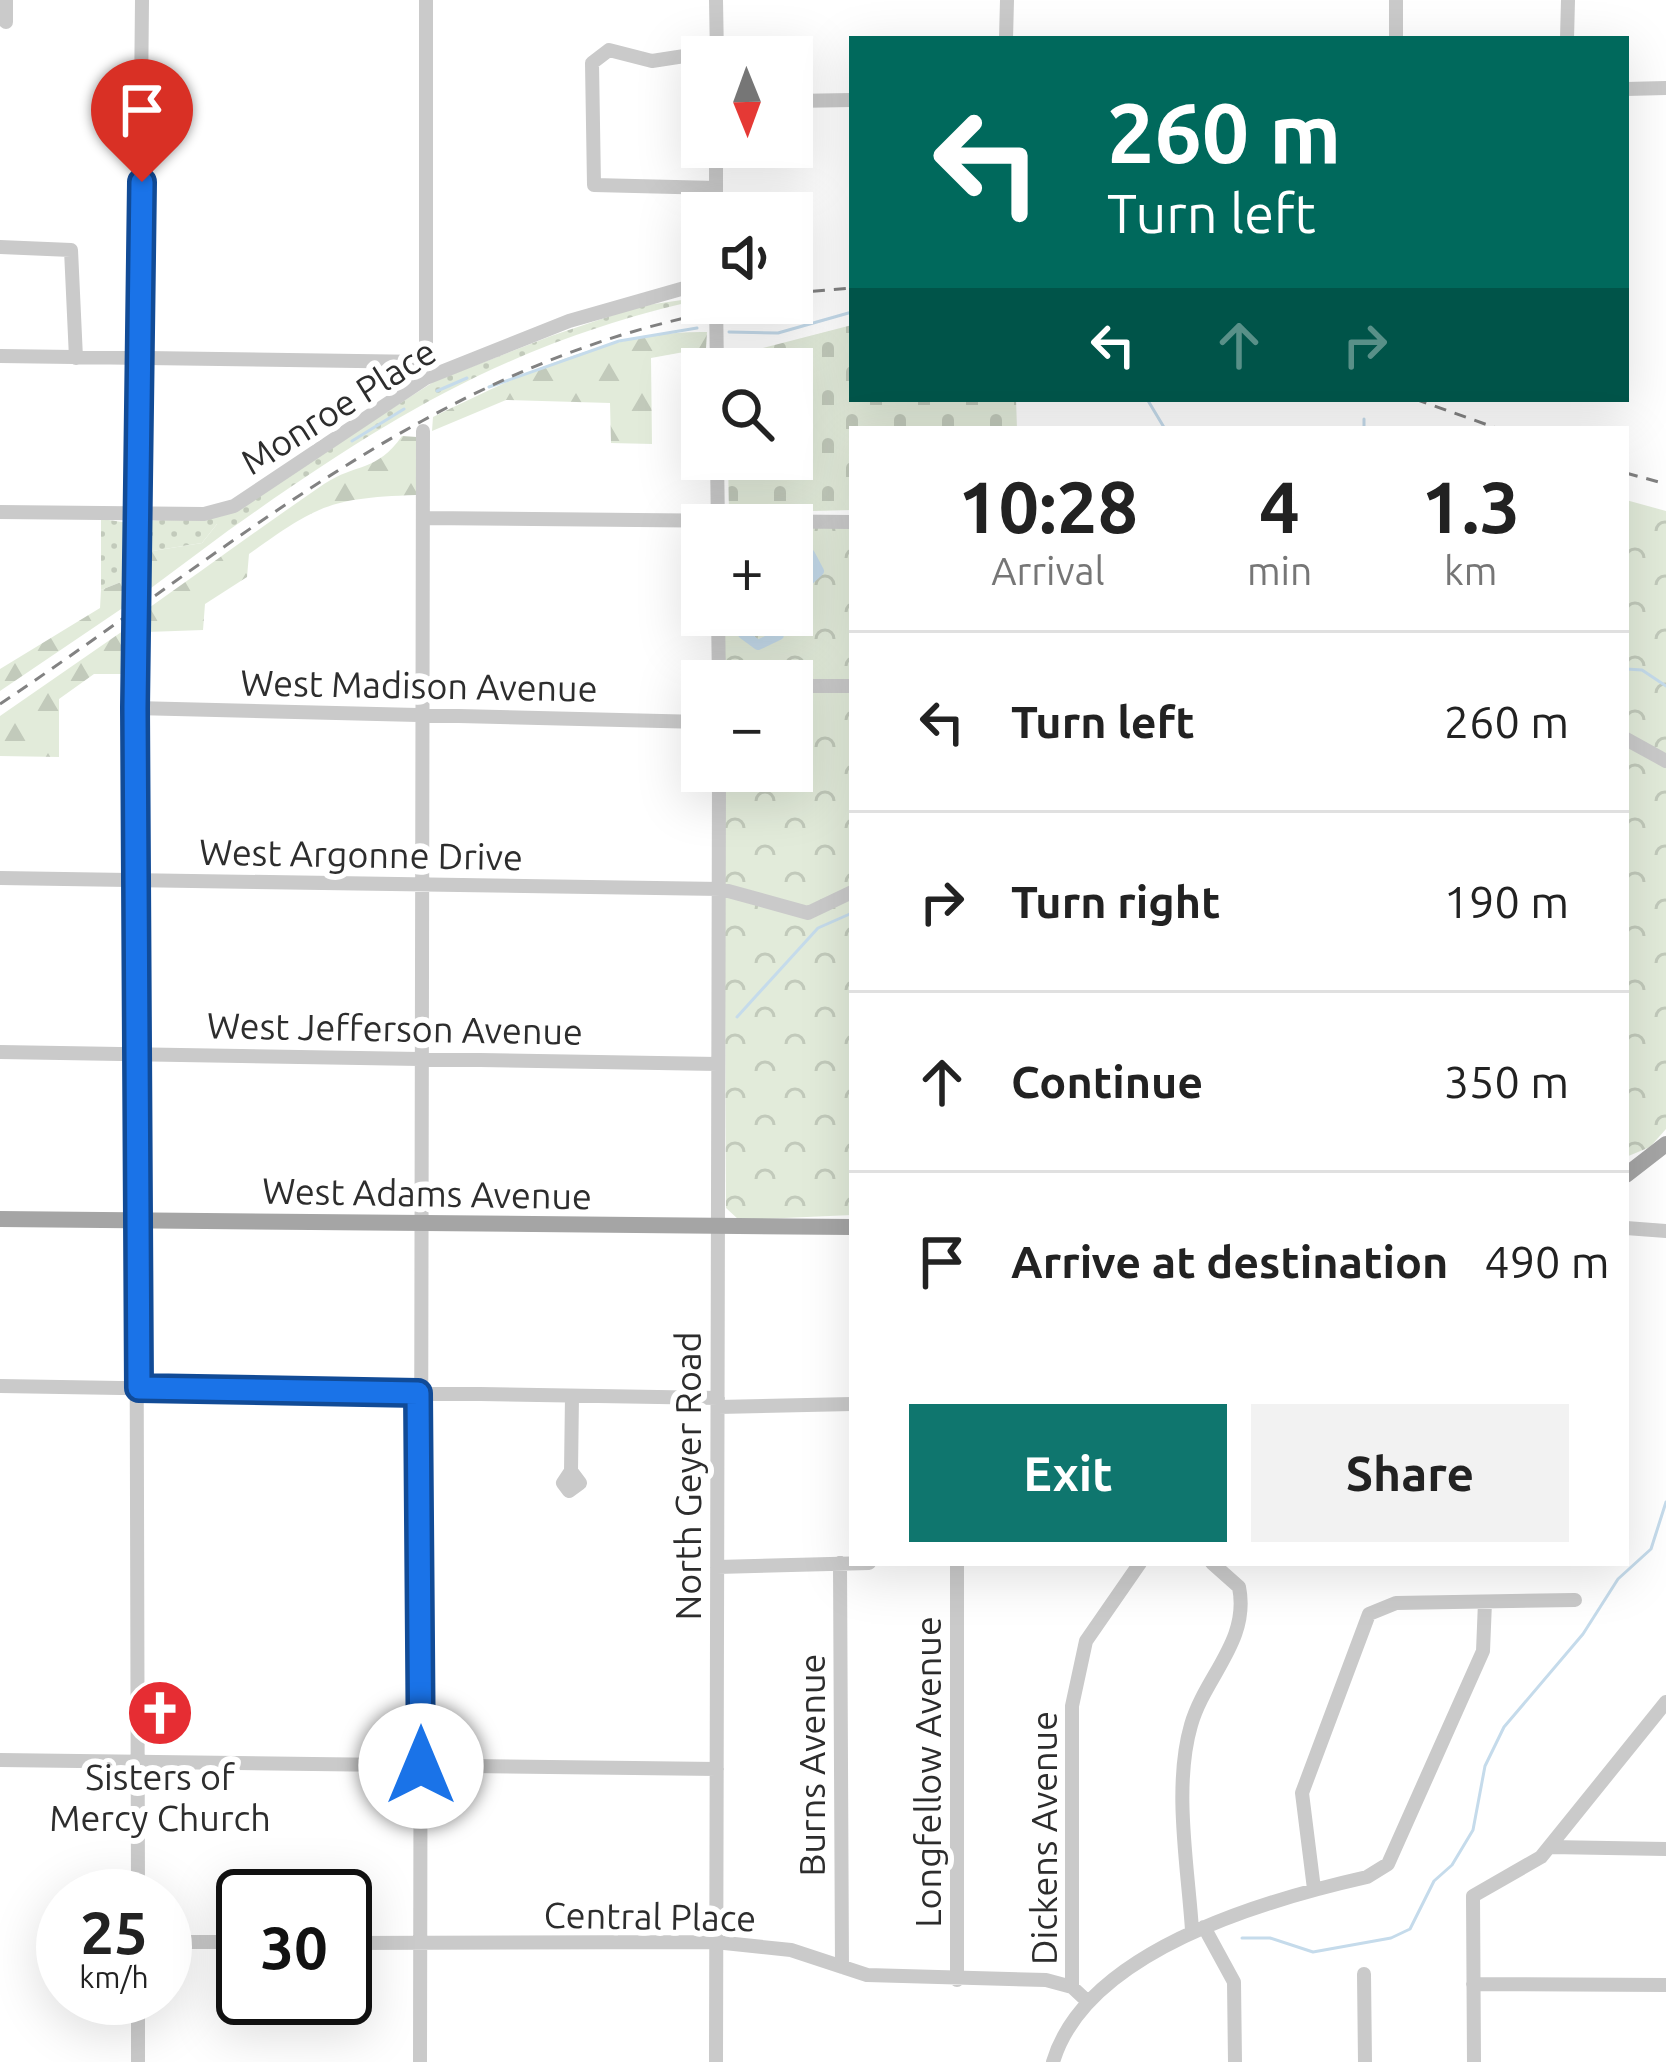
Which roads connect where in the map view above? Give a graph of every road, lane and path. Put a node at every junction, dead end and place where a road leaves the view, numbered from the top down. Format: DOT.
graph roads {
  1 [pos="6,0"];
  2 [pos="142,0"];
  3 [pos="426,0"];
  4 [pos="716,0"];
  5 [pos="1006,0"];
  6 [pos="1396,0"];
  7 [pos="1568,0"];
  8 [pos="6,22"];
  9 [pos="716,36"];
  10 [pos="1006,36"];
  11 [pos="1396,36"];
  12 [pos="1568,36"];
  13 [pos="681,58"];
  14 [pos="1666,88"];
  15 [pos="1629,89"];
  16 [pos="849,100"];
  17 [pos="813,101"];
  18 [pos="716,168"];
  19 [pos="716,188"];
  20 [pos="716,192"];
  21 [pos="0,247"];
  22 [pos="681,289"];
  23 [pos="0,356"];
  24 [pos="76,358"];
  25 [pos="142,360"];
  26 [pos="426,370"];
  27 [pos="423,431"];
  28 [pos="0,512"];
  29 [pos="139,513"];
  30 [pos="423,518"];
  31 [pos="849,522"];
  32 [pos="681,523"];
  33 [pos="813,523"];
  34 [pos="813,686"];
  35 [pos="849,686"];
  36 [pos="135,708"];
  37 [pos="422,716"];
  38 [pos="681,722"];
  39 [pos="1629,741"];
  40 [pos="1666,761"];
  41 [pos="719,792"];
  42 [pos="0,878"];
  43 [pos="138,881"];
  44 [pos="422,884"];
  45 [pos="721,889"];
  46 [pos="849,893"];
  47 [pos="0,1052"];
  48 [pos="138,1054"];
  49 [pos="423,1059"];
  50 [pos="718,1064"];
  51 [pos="1666,1144"];
  52 [pos="1629,1173"];
  53 [pos="0,1219"];
  54 [pos="140,1221"];
  55 [pos="423,1226"];
  56 [pos="849,1227"];
  57 [pos="1629,1228"];
  58 [pos="717,1230"];
  59 [pos="1666,1232"];
  60 [pos="0,1386"];
  61 [pos="139,1388"];
  62 [pos="418,1393"];
  63 [pos="572,1396"];
  64 [pos="718,1402"];
  65 [pos="849,1404"];
  66 [pos="571,1471"];
  67 [pos="840,1563"];
  68 [pos="849,1563"];
  69 [pos="957,1566"];
  70 [pos="1138,1566"];
  71 [pos="1215,1566"];
  72 [pos="717,1567"];
  73 [pos="1575,1600"];
  74 [pos="1484,1602"];
  75 [pos="1666,1702"];
  76 [pos="0,1760"];
  77 [pos="137,1762"];
  78 [pos="421,1766"];
  79 [pos="717,1768"];
  80 [pos="1550,1846"];
  81 [pos="1666,1850"];
  82 [pos="138,1869"];
  83 [pos="1314,1889"];
  84 [pos="1198,1929"];
  85 [pos="716,1942"];
  86 [pos="372,1943"];
  87 [pos="422,1944"];
  88 [pos="842,1967"];
  89 [pos="1364,1974"];
  90 [pos="957,1980"];
  91 [pos="1473,1984"];
  92 [pos="1666,1985"];
  93 [pos="1072,1987"];
  94 [pos="1087,2001"];
  95 [pos="138,2025"];
  96 [pos="138,2062"];
  97 [pos="421,2062"];
  98 [pos="716,2062"];
  99 [pos="1053,2062"];
  100 [pos="1235,2062"];
  101 [pos="1365,2062"];
  102 [pos="1474,2062"];
  1 -- 8 [label="street"];
  2 -- 25 [label="street"];
  3 -- 26 [label="street"];
  4 -- 9 [label="street"];
  5 -- 10 [label="street"];
  6 -- 11 [label="street"];
  7 -- 12 [label="street"];
  13 -- 19 [label="street"];
  14 -- 15 [label="street"];
  16 -- 17 [label="street"];
  18 -- 19 [label="street"];
  19 -- 20 [label="street"];
  21 -- 24 [label="street"];
  22 -- 26 [label="street, Monroe Place"];
  23 -- 24 [label="street"];
  24 -- 25 [label="street"];
  25 -- 26 [label="street"];
  25 -- 29 [label="street"];
  26 -- 29 [label="street, Monroe Place"];
  27 -- 30 [label="street"];
  28 -- 29 [label="street, Monroe Place"];
  29 -- 36 [label="street"];
  30 -- 32 [label="street"];
  30 -- 37 [label="street"];
  31 -- 33 [label="street"];
  34 -- 35 [label="street"];
  36 -- 37 [label="street, West Madison Avenue"];
  36 -- 43 [label="street"];
  37 -- 38 [label="street, West Madison Avenue"];
  37 -- 44 [label="street"];
  39 -- 40 [label="street"];
  41 -- 45 [label="street, North Geyer Road"];
  42 -- 43 [label="street, West Argonne Drive"];
  43 -- 44 [label="street, West Argonne Drive"];
  43 -- 48 [label="street"];
  44 -- 45 [label="street, West Argonne Drive"];
  44 -- 49 [label="street"];
  45 -- 46 [label="street, West Argonne Drive"];
  45 -- 50 [label="street, North Geyer Road"];
  47 -- 48 [label="street, West Jefferson Avenue"];
  48 -- 49 [label="street, West Jefferson Avenue"];
  48 -- 54 [label="street"];
  49 -- 50 [label="street, West Jefferson Avenue"];
  49 -- 55 [label="street"];
  50 -- 58 [label="street, North Geyer Road"];
  51 -- 52 [label="main road"];
  53 -- 54 [label="main road, West Adams Avenue"];
  54 -- 55 [label="main road, West Adams Avenue"];
  54 -- 61 [label="street"];
  55 -- 58 [label="main road, West Adams Avenue"];
  55 -- 62 [label="street"];
  56 -- 58 [label="main road, West Adams Avenue"];
  57 -- 59 [label="street"];
  58 -- 64 [label="street, North Geyer Road"];
  60 -- 61 [label="street"];
  61 -- 62 [label="street"];
  61 -- 77 [label="street"];
  62 -- 63 [label="street"];
  62 -- 78 [label="street"];
  63 -- 64 [label="street"];
  63 -- 66 [label="street"];
  64 -- 65 [label="street"];
  64 -- 72 [label="street, North Geyer Road"];
  67 -- 68 [label="street"];
  67 -- 72 [label="street"];
  67 -- 88 [label="street, Burns Avenue"];
  69 -- 90 [label="street, Longfellow Avenue"];
  70 -- 93 [label="street, Dickens Avenue"];
  71 -- 84 [label="street"];
  72 -- 79 [label="street, North Geyer Road"];
  73 -- 74 [label="street"];
  74 -- 83 [label="street"];
  74 -- 83 [label="street"];
  75 -- 80 [label="street"];
  76 -- 77 [label="street"];
  77 -- 78 [label="street"];
  77 -- 82 [label="street"];
  78 -- 79 [label="street"];
  78 -- 87 [label="street"];
  79 -- 85 [label="street, North Geyer Road"];
  80 -- 81 [label="street"];
  80 -- 91 [label="street"];
  83 -- 84 [label="street"];
  84 -- 94 [label="street"];
  84 -- 100 [label="street"];
  85 -- 87 [label="street, Central Place"];
  85 -- 88 [label="street, Central Place"];
  85 -- 98 [label="street, North Geyer Road"];
  86 -- 87 [label="street, Central Place"];
  87 -- 97 [label="street"];
  88 -- 90 [label="street, Central Place"];
  89 -- 101 [label="street"];
  90 -- 93 [label="street, Central Place"];
  91 -- 92 [label="street"];
  91 -- 102 [label="street"];
  93 -- 94 [label="street"];
  94 -- 99 [label="street"];
  95 -- 96 [label="street"];
}
